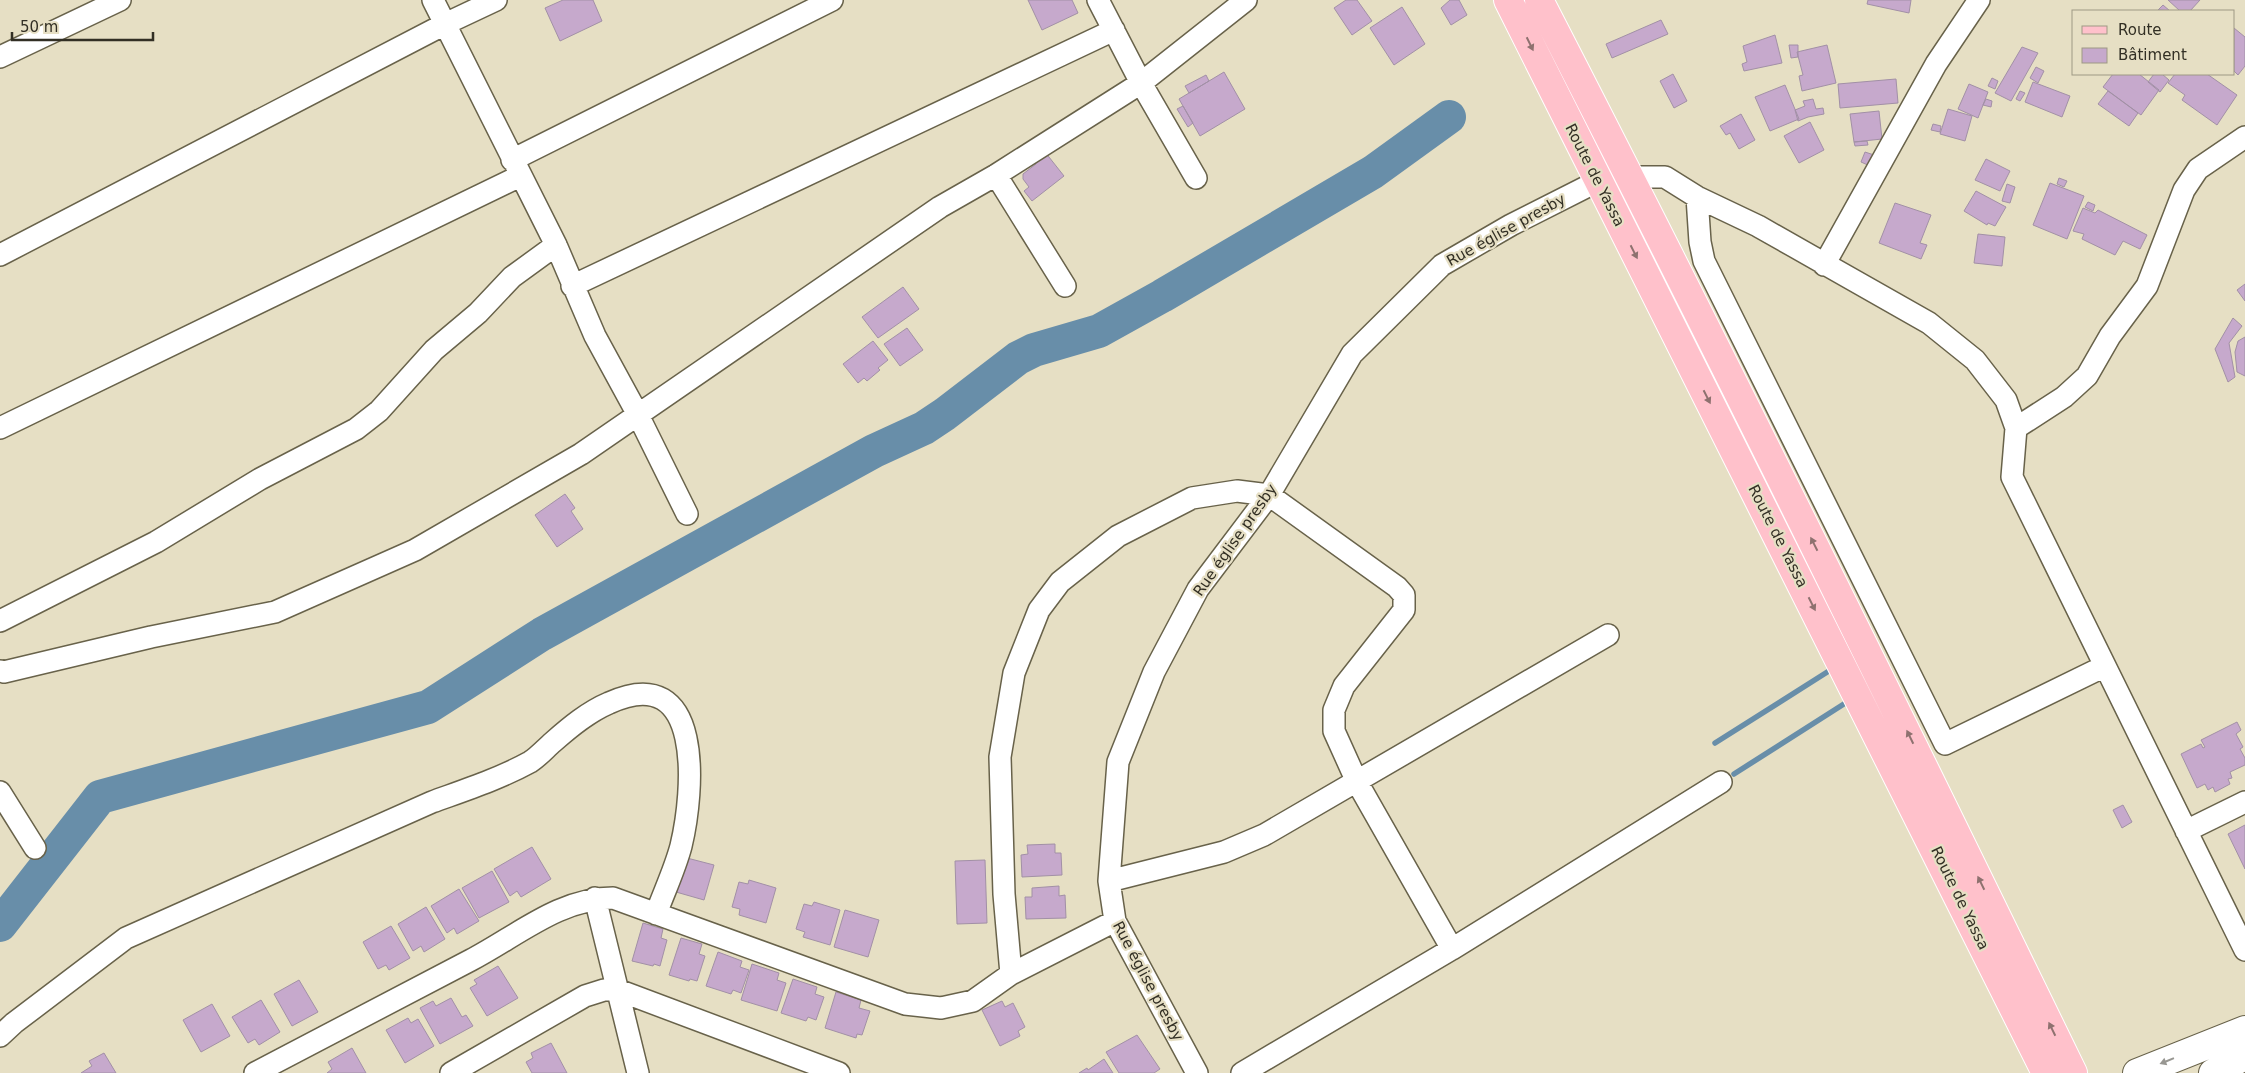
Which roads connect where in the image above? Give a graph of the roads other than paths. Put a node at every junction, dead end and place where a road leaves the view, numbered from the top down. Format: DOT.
graph roads {
  1 [pos="120,0"];
  2 [pos="433,0"];
  3 [pos="496,0"];
  4 [pos="832,0"];
  5 [pos="1098,0"];
  6 [pos="1508,0"];
  7 [pos="1539,0"];
  8 [pos="1980,0"];
  9 [pos="1240,2"];
  10 [pos="445,24"];
  11 [pos="1114,30"];
  12 [pos="0,57"];
  13 [pos="1141,83"];
  14 [pos="2245,138"];
  15 [pos="516,168"];
  16 [pos="996,175"];
  17 [pos="1630,177"];
  18 [pos="1196,178"];
  19 [pos="1598,181"];
  20 [pos="1697,196"];
  21 [pos="556,245"];
  22 [pos="0,255"];
  23 [pos="1824,265"];
  24 [pos="572,286"];
  25 [pos="1065,286"];
  26 [pos="637,413"];
  27 [pos="0,428"];
  28 [pos="2016,428"];
  29 [pos="1269,495"];
  30 [pos="687,514"];
  31 [pos="0,621"];
  32 [pos="1608,636"];
  33 [pos="2105,666"];
  34 [pos="0,671"];
  35 [pos="1878,673"];
  36 [pos="1854,686"];
  37 [pos="1357,782"];
  38 [pos="1721,782"];
  39 [pos="0,792"];
  40 [pos="2245,802"];
  41 [pos="2186,830"];
  42 [pos="35,848"];
  43 [pos="1110,881"];
  44 [pos="595,898"];
  45 [pos="656,914"];
  46 [pos="1115,921"];
  47 [pos="1452,949"];
  48 [pos="2245,950"];
  49 [pos="1011,974"];
  50 [pos="618,990"];
  51 [pos="2245,1013"];
  52 [pos="2245,1030"];
  53 [pos="0,1036"];
  54 [pos="2196,1050"];
  55 [pos="2245,1056"];
  56 [pos="2245,1068"];
  57 [pos="2214,1072"];
  58 [pos="255,1073"];
  59 [pos="451,1073"];
  60 [pos="638,1073"];
  61 [pos="840,1073"];
  62 [pos="1197,1073"];
  63 [pos="1242,1073"];
  64 [pos="2046,1073"];
  65 [pos="2073,1073"];
  66 [pos="2137,1073"];
  1 -- 12 [label="street"];
  2 -- 10 [label="street"];
  3 -- 10 [label="street"];
  4 -- 15 [label="street"];
  5 -- 11 [label="street"];
  6 -- 19 [label="main road, Route de Yassa, one-way"];
  7 -- 17 [label="main road, Route de Yassa"];
  8 -- 23 [label="street"];
  9 -- 13 [label="street"];
  10 -- 15 [label="street"];
  10 -- 22 [label="street"];
  11 -- 13 [label="street"];
  11 -- 24 [label="street"];
  13 -- 16 [label="street"];
  13 -- 18 [label="street"];
  14 -- 28 [label="street"];
  15 -- 21 [label="street"];
  15 -- 27 [label="street"];
  16 -- 25 [label="street"];
  16 -- 26 [label="street"];
  17 -- 19 [label="street, Rue église presby"];
  17 -- 20 [label="street, Rue église presby"];
  35 -- 17 [label="main road, Route de Yassa, one-way"];
  19 -- 29 [label="street, Rue église presby"];
  19 -- 36 [label="main road, Route de Yassa, one-way"];
  20 -- 23 [label="street, Rue église presby"];
  20 -- 33 [label="street"];
  21 -- 24 [label="street"];
  21 -- 31 [label="street"];
  23 -- 28 [label="street, Rue église presby"];
  24 -- 26 [label="street"];
  26 -- 30 [label="street"];
  26 -- 34 [label="street"];
  28 -- 33 [label="street"];
  29 -- 37 [label="street"];
  29 -- 43 [label="street, Rue église presby"];
  29 -- 49 [label="street"];
  32 -- 37 [label="street"];
  33 -- 41 [label="street"];
  35 -- 36 [label="main road"];
  65 -- 35 [label="main road, Route de Yassa, one-way"];
  36 -- 64 [label="main road, Route de Yassa"];
  37 -- 43 [label="street"];
  37 -- 47 [label="street"];
  38 -- 47 [label="street"];
  39 -- 42 [label="street"];
  40 -- 41 [label="street"];
  41 -- 48 [label="street"];
  43 -- 46 [label="street, Rue église presby"];
  44 -- 45 [label="street"];
  44 -- 50 [label="street"];
  44 -- 58 [label="street"];
  45 -- 49 [label="street"];
  45 -- 53 [label="street"];
  46 -- 49 [label="street"];
  46 -- 62 [label="street, Rue église presby"];
  47 -- 63 [label="street"];
  50 -- 59 [label="street"];
  50 -- 60 [label="street"];
  50 -- 61 [label="street"];
  51 -- 54 [label="main road"];
  52 -- 54 [label="main road"];
  54 -- 66 [label="main road, one-way"];
  55 -- 57 [label="main road"];
  56 -- 57 [label="main road"];
}
